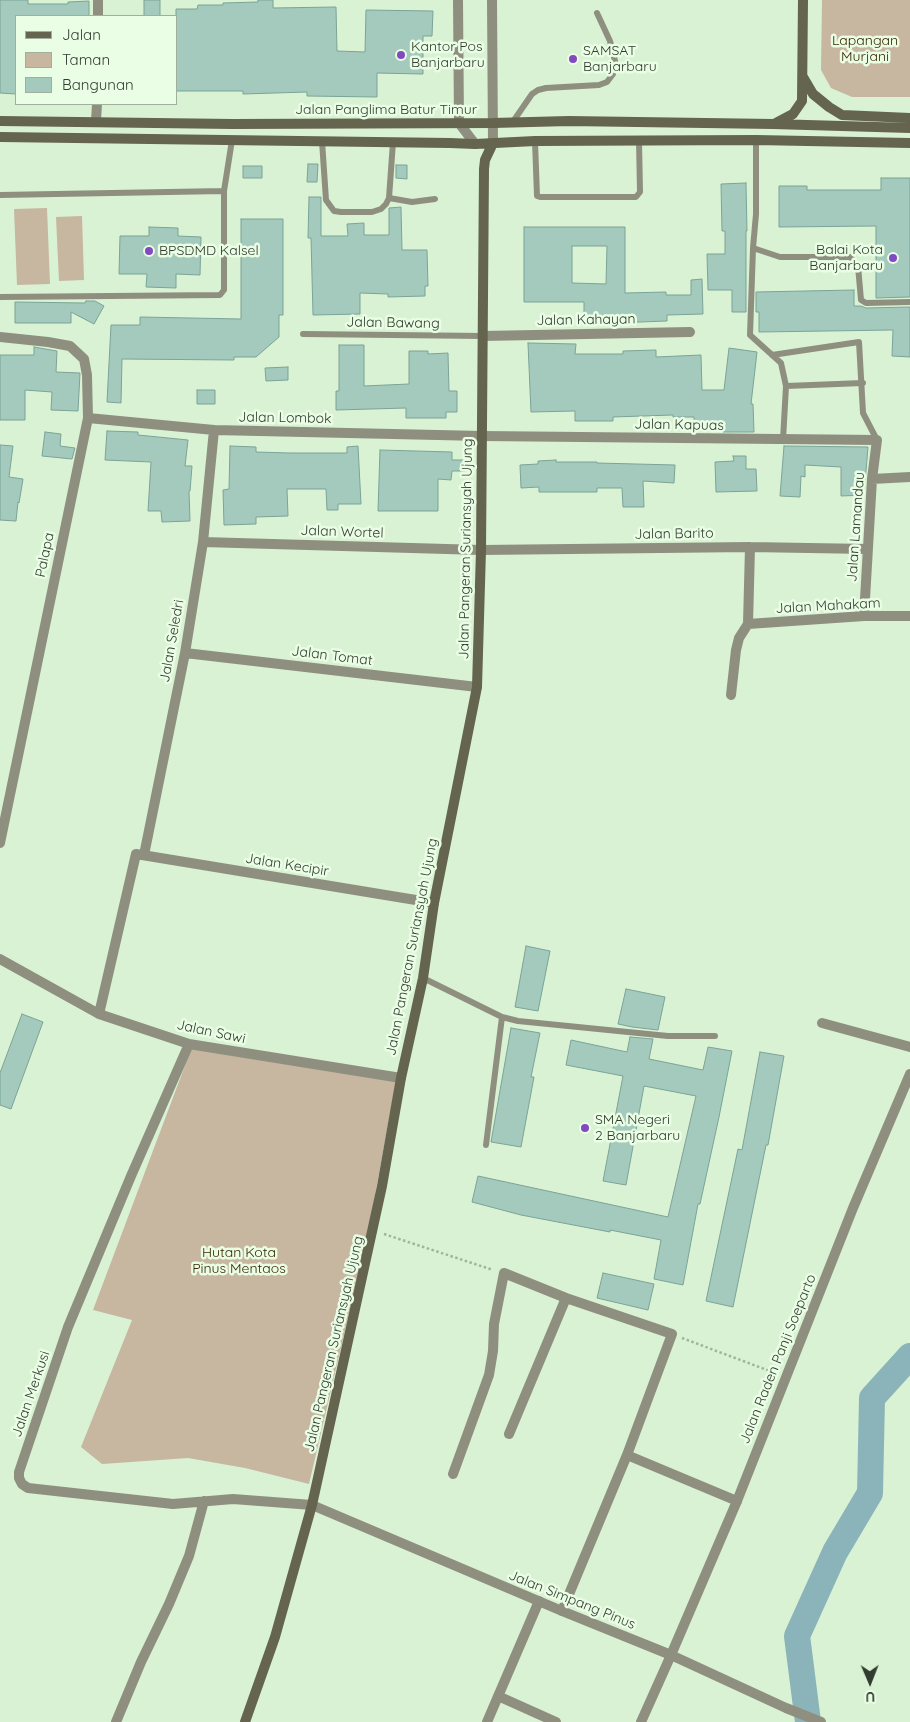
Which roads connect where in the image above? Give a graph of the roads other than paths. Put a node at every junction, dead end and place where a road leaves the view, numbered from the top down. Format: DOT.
graph roads {
  1 [pos="98,0"];
  2 [pos="458,0"];
  3 [pos="492,0"];
  4 [pos="803,0"];
  5 [pos="597,13"];
  6 [pos="98,15"];
  7 [pos="803,76"];
  8 [pos="96,105"];
  9 [pos="910,118"];
  10 [pos="0,120"];
  11 [pos="48,121"];
  12 [pos="96,121"];
  13 [pos="568,121"];
  14 [pos="459,123"];
  15 [pos="493,123"];
  16 [pos="512,123"];
  17 [pos="233,124"];
  18 [pos="292,124"];
  19 [pos="773,124"];
  20 [pos="910,128"];
  21 [pos="0,137"];
  22 [pos="48,138"];
  23 [pos="232,140"];
  24 [pos="569,140"];
  25 [pos="639,140"];
  26 [pos="756,140"];
  27 [pos="293,141"];
  28 [pos="322,141"];
  29 [pos="535,141"];
  30 [pos="393,142"];
  31 [pos="493,142"];
  32 [pos="910,143"];
  33 [pos="475,144"];
  34 [pos="485,160"];
  35 [pos="224,191"];
  36 [pos="0,195"];
  37 [pos="389,198"];
  38 [pos="435,199"];
  39 [pos="753,248"];
  40 [pos="0,297"];
  41 [pos="910,302"];
  42 [pos="690,332"];
  43 [pos="303,334"];
  44 [pos="482,336"];
  45 [pos="0,337"];
  46 [pos="772,354"];
  47 [pos="862,383"];
  48 [pos="786,386"];
  49 [pos="88,418"];
  50 [pos="214,430"];
  51 [pos="482,436"];
  52 [pos="782,440"];
  53 [pos="877,440"];
  54 [pos="910,477"];
  55 [pos="872,479"];
  56 [pos="203,542"];
  57 [pos="750,546"];
  58 [pos="867,549"];
  59 [pos="481,550"];
  60 [pos="864,616"];
  61 [pos="910,616"];
  62 [pos="748,624"];
  63 [pos="185,653"];
  64 [pos="477,687"];
  65 [pos="730,695"];
  66 [pos="0,843"];
  67 [pos="140,855"];
  68 [pos="434,903"];
  69 [pos="0,959"];
  70 [pos="423,978"];
  71 [pos="99,1014"];
  72 [pos="502,1017"];
  73 [pos="822,1024"];
  74 [pos="715,1036"];
  75 [pos="189,1044"];
  76 [pos="910,1047"];
  77 [pos="910,1074"];
  78 [pos="402,1078"];
  79 [pos="486,1145"];
  80 [pos="566,1298"];
  81 [pos="509,1434"];
  82 [pos="626,1455"];
  83 [pos="452,1474"];
  84 [pos="204,1501"];
  85 [pos="737,1501"];
  86 [pos="312,1505"];
  87 [pos="539,1601"];
  88 [pos="562,1611"];
  89 [pos="671,1654"];
  90 [pos="498,1696"];
  91 [pos="116,1722"];
  92 [pos="245,1722"];
  93 [pos="487,1722"];
  94 [pos="556,1722"];
  95 [pos="641,1722"];
  96 [pos="821,1722"];
  1 -- 6 [label="street"];
  2 -- 14 [label="street"];
  3 -- 15 [label="street"];
  4 -- 7 [label="main road"];
  5 -- 16 [label="lane"];
  7 -- 9 [label="main road"];
  7 -- 19 [label="main road"];
  8 -- 12 [label="street"];
  10 -- 11 [label="main road, Jalan Panglima Batur Timur"];
  11 -- 12 [label="main road, Jalan Panglima Batur Timur"];
  11 -- 22 [label="main road"];
  12 -- 17 [label="main road, Jalan Panglima Batur Timur"];
  13 -- 16 [label="main road, Jalan Panglima Batur Timur"];
  13 -- 19 [label="main road, Jalan Panglima Batur Timur"];
  13 -- 24 [label="main road"];
  14 -- 15 [label="main road, Jalan Panglima Batur Timur"];
  14 -- 18 [label="main road, Jalan Panglima Batur Timur"];
  14 -- 33 [label="street"];
  15 -- 16 [label="main road, Jalan Panglima Batur Timur"];
  15 -- 31 [label="street"];
  17 -- 18 [label="main road, Jalan Panglima Batur Timur"];
  17 -- 23 [label="main road"];
  18 -- 27 [label="main road"];
  19 -- 20 [label="main road, Jalan Panglima Batur Timur"];
  21 -- 22 [label="main road"];
  22 -- 23 [label="main road"];
  23 -- 27 [label="main road"];
  23 -- 35 [label="lane"];
  24 -- 25 [label="main road"];
  24 -- 29 [label="main road"];
  25 -- 26 [label="main road"];
  25 -- 29 [label="lane"];
  26 -- 32 [label="main road"];
  26 -- 39 [label="lane"];
  27 -- 28 [label="main road"];
  28 -- 30 [label="main road"];
  28 -- 37 [label="lane"];
  29 -- 31 [label="main road"];
  30 -- 33 [label="main road"];
  30 -- 37 [label="lane"];
  31 -- 33 [label="main road"];
  31 -- 34 [label="main road, Jalan Pangeran Suriansyah Ujung"];
  33 -- 34 [label="main road"];
  34 -- 44 [label="main road, Jalan Pangeran Suriansyah Ujung"];
  35 -- 36 [label="lane"];
  35 -- 40 [label="lane"];
  37 -- 38 [label="lane"];
  39 -- 41 [label="lane"];
  39 -- 46 [label="lane"];
  42 -- 44 [label="street, Jalan Kahayan"];
  43 -- 44 [label="lane, Jalan Bawang"];
  44 -- 51 [label="main road, Jalan Pangeran Suriansyah Ujung"];
  45 -- 49 [label="street, Palapa"];
  46 -- 47 [label="lane"];
  46 -- 48 [label="lane"];
  47 -- 48 [label="lane"];
  47 -- 53 [label="lane"];
  48 -- 52 [label="lane"];
  49 -- 50 [label="street, Jalan Lombok"];
  49 -- 66 [label="street, Palapa"];
  50 -- 51 [label="street, Jalan Lombok"];
  50 -- 56 [label="street, Jalan Seledri"];
  51 -- 52 [label="street, Jalan Kapuas"];
  51 -- 59 [label="main road, Jalan Pangeran Suriansyah Ujung"];
  52 -- 53 [label="street, Jalan Kapuas"];
  53 -- 55 [label="street, Jalan Lamandau"];
  54 -- 55 [label="street"];
  55 -- 58 [label="street, Jalan Lamandau"];
  56 -- 59 [label="street, Jalan Wortel"];
  56 -- 63 [label="street, Jalan Seledri"];
  57 -- 58 [label="street, Jalan Barito"];
  57 -- 59 [label="street, Jalan Barito"];
  57 -- 62 [label="street"];
  58 -- 60 [label="street, Jalan Lamandau"];
  59 -- 64 [label="main road, Jalan Pangeran Suriansyah Ujung"];
  60 -- 61 [label="street, Jalan Mahakam"];
  60 -- 62 [label="street, Jalan Mahakam"];
  62 -- 65 [label="street"];
  63 -- 64 [label="street, Jalan Tomat"];
  63 -- 67 [label="street, Jalan Seledri"];
  64 -- 68 [label="main road, Jalan Pangeran Suriansyah Ujung"];
  67 -- 68 [label="street, Jalan Kecipir"];
  67 -- 71 [label="street, Jalan Seledri"];
  68 -- 70 [label="main road, Jalan Pangeran Suriansyah Ujung"];
  69 -- 71 [label="street, Jalan Sawi"];
  70 -- 72 [label="lane"];
  70 -- 78 [label="main road, Jalan Pangeran Suriansyah Ujung"];
  71 -- 75 [label="street, Jalan Sawi"];
  72 -- 74 [label="lane"];
  72 -- 79 [label="lane"];
  73 -- 76 [label="street"];
  75 -- 78 [label="street, Jalan Sawi"];
  75 -- 84 [label="street, Jalan Merkusi"];
  77 -- 85 [label="street, Jalan Raden Panji Soeparto"];
  78 -- 86 [label="main road, Jalan Pangeran Suriansyah Ujung"];
  80 -- 81 [label="street"];
  80 -- 82 [label="street"];
  80 -- 83 [label="street"];
  82 -- 85 [label="street"];
  82 -- 88 [label="street"];
  84 -- 86 [label="street, Jalan Merkusi"];
  84 -- 91 [label="street"];
  85 -- 89 [label="street, Jalan Raden Panji Soeparto"];
  86 -- 87 [label="street, Jalan Simpang Pinus"];
  86 -- 92 [label="main road, Jalan Pangeran Suriansyah Ujung"];
  87 -- 88 [label="street, Jalan Simpang Pinus"];
  87 -- 90 [label="street"];
  88 -- 89 [label="street, Jalan Simpang Pinus"];
  89 -- 95 [label="street, Jalan Raden Panji Soeparto"];
  89 -- 96 [label="street, Jalan Simpang Pinus"];
  90 -- 93 [label="street"];
  90 -- 94 [label="street"];
}
